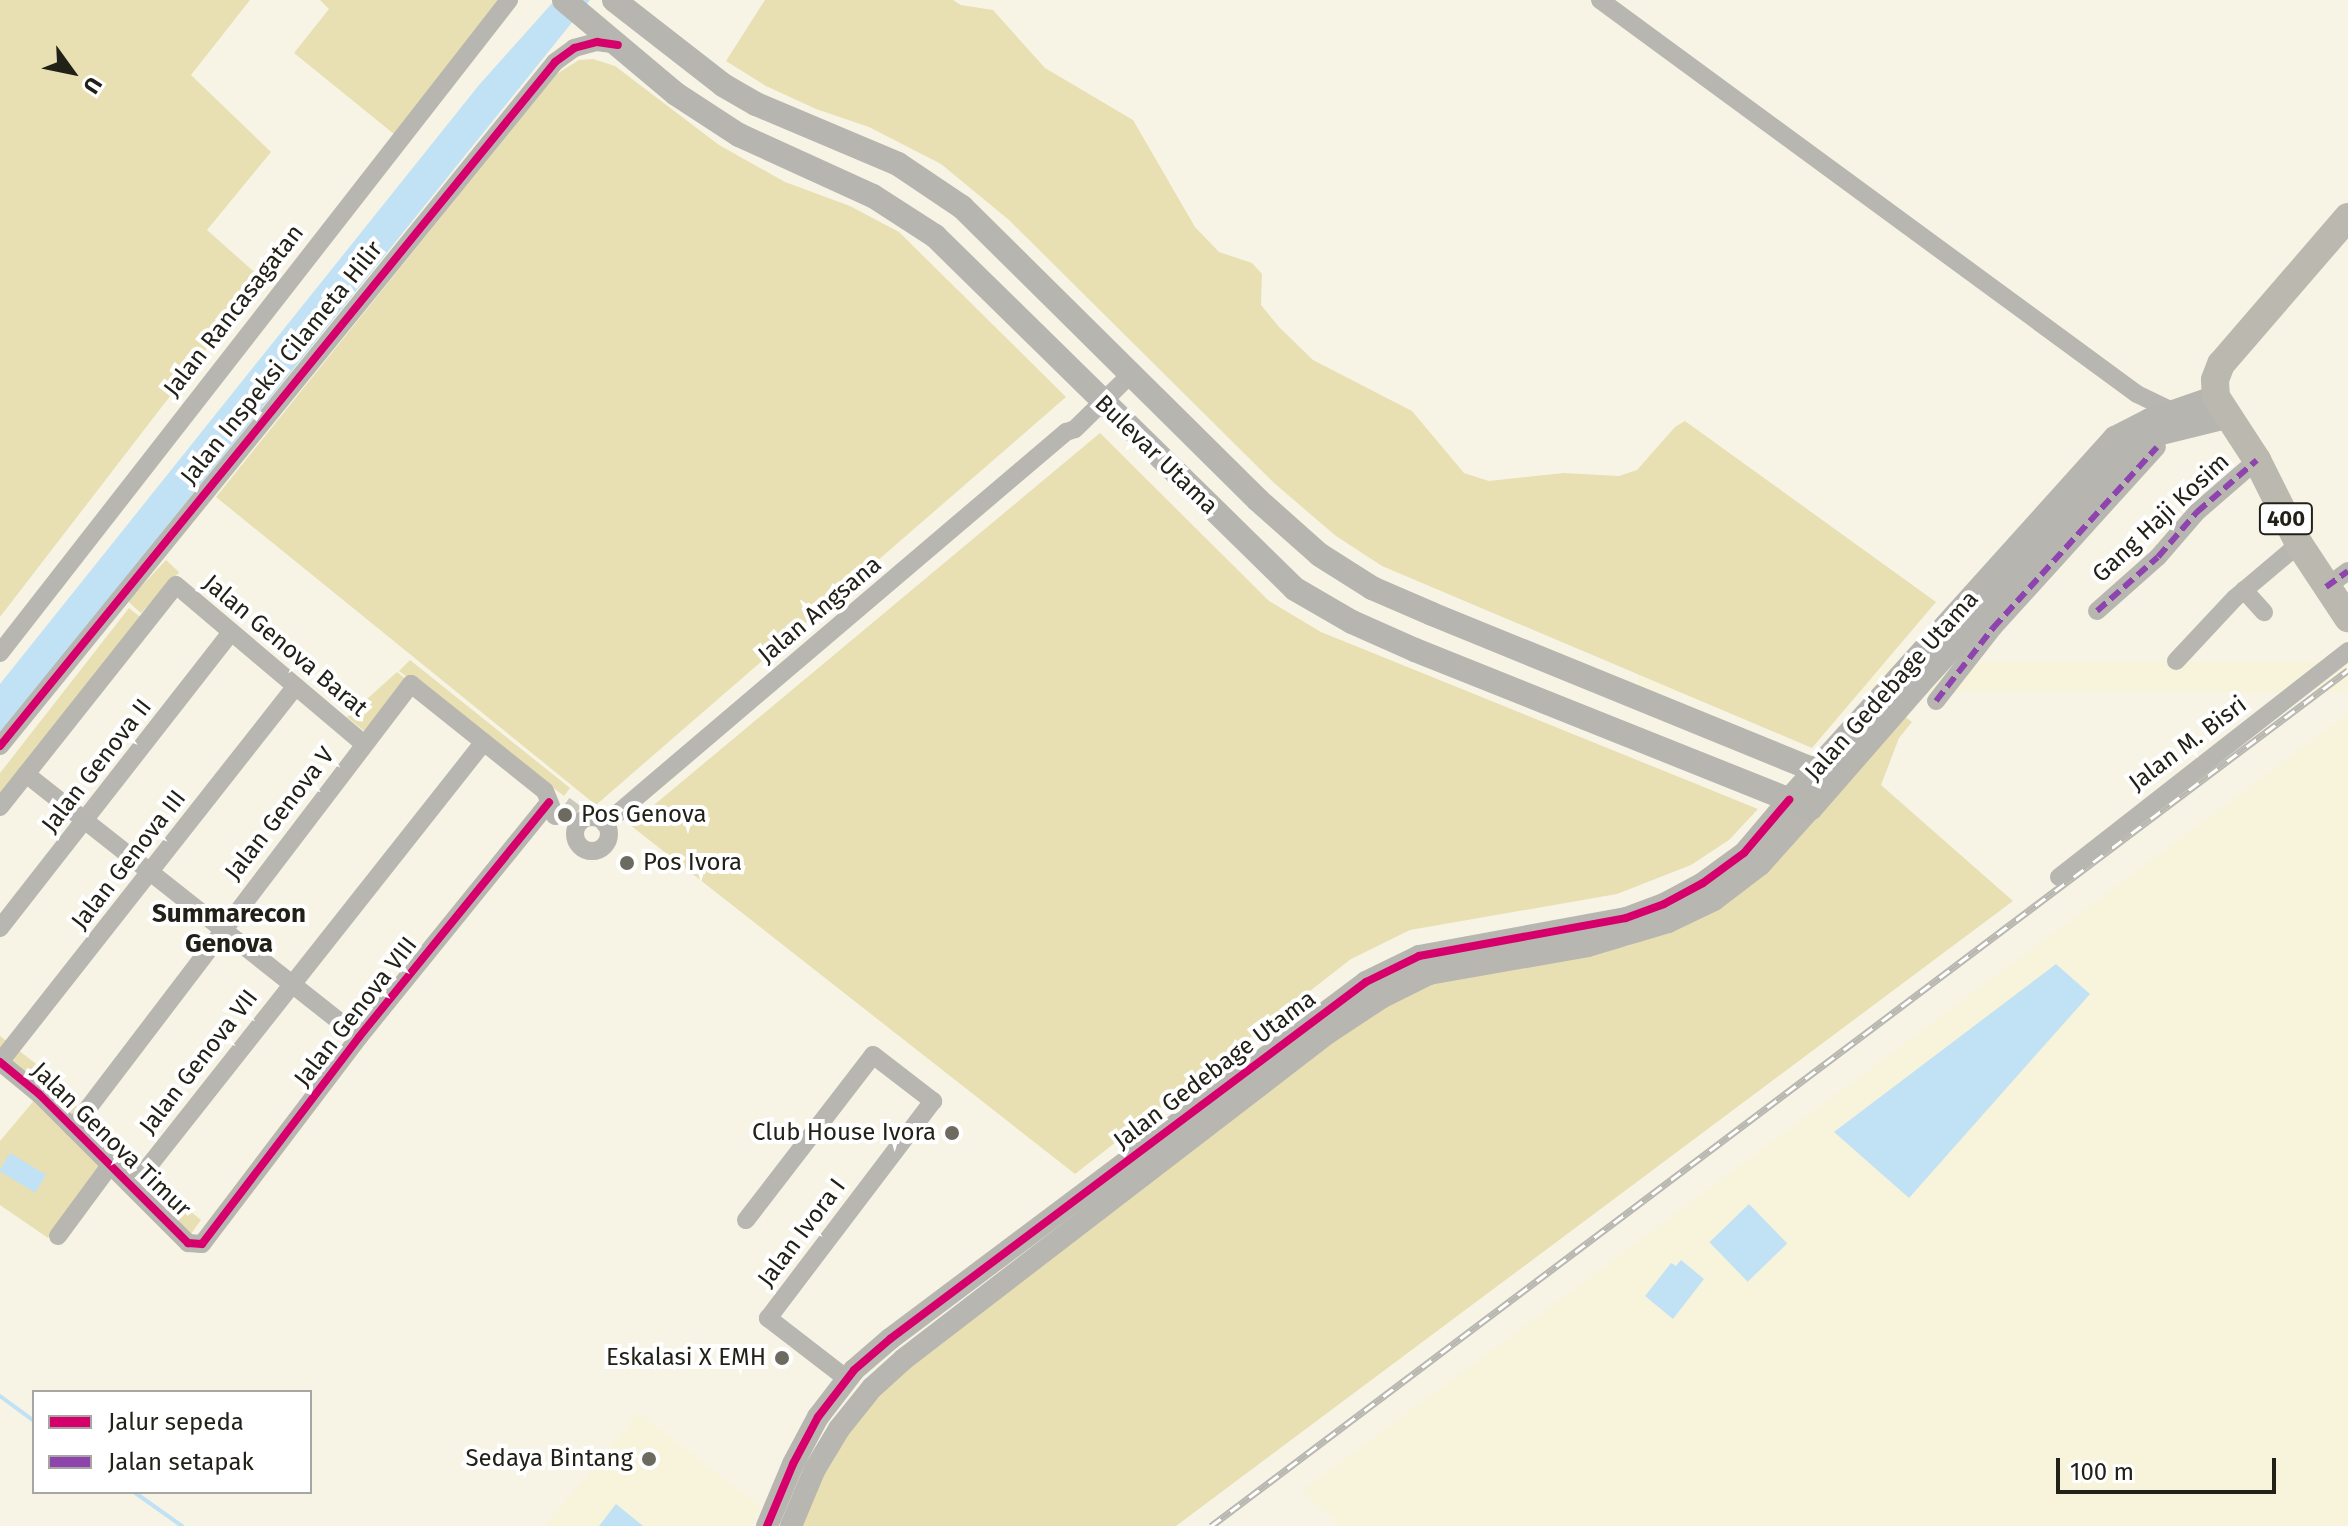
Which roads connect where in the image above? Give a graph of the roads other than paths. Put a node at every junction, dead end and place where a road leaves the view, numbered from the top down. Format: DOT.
graph roads {
  1 [pos="509,0"];
  2 [pos="564,0"];
  3 [pos="615,0"];
  4 [pos="1600,0"];
  5 [pos="634,10"];
  6 [pos="618,45"];
  7 [pos="808,127"];
  8 [pos="791,162"];
  9 [pos="2348,217"];
  10 [pos="1131,374"];
  11 [pos="1099,404"];
  12 [pos="2223,406"];
  13 [pos="2174,412"];
  14 [pos="2157,447"];
  15 [pos="2257,460"];
  16 [pos="2087,512"];
  17 [pos="2033,544"];
  18 [pos="2299,544"];
  19 [pos="2337,579"];
  20 [pos="2244,590"];
  21 [pos="2097,611"];
  22 [pos="2264,612"];
  23 [pos="1432,614"];
  24 [pos="2348,618"];
  25 [pos="231,632"];
  26 [pos="1415,650"];
  27 [pos="2348,651"];
  28 [pos="0,653"];
  29 [pos="2176,661"];
  30 [pos="295,687"];
  31 [pos="1936,701"];
  32 [pos="483,743"];
  33 [pos="364,744"];
  34 [pos="0,746"];
  35 [pos="26,774"];
  36 [pos="1827,775"];
  37 [pos="1800,804"];
  38 [pos="0,807"];
  39 [pos="569,815"];
  40 [pos="85,823"];
  41 [pos="149,874"];
  42 [pos="2059,877"];
  43 [pos="0,928"];
  44 [pos="220,930"];
  45 [pos="290,984"];
  46 [pos="359,1037"];
  47 [pos="0,1062"];
  48 [pos="73,1128"];
  49 [pos="111,1164"];
  50 [pos="133,1186"];
  51 [pos="746,1220"];
  52 [pos="58,1236"];
  53 [pos="195,1246"];
  54 [pos="974,1292"];
  55 [pos="846,1378"];
  56 [pos="767,1526"];
  57 [pos="791,1526"];
  1 -- 28 [label="street, Jalan Rancasagatan"];
  2 -- 6 [label="main road, Bulevar Utama"];
  3 -- 5 [label="main road, Bulevar Utama"];
  4 -- 13 [label="street"];
  5 -- 7 [label="main road, Bulevar Utama"];
  6 -- 8 [label="main road, Bulevar Utama"];
  6 -- 34 [label="street, Jalan Inspeksi Cilameta Hilir"];
  7 -- 8 [label="main road"];
  7 -- 10 [label="main road, Bulevar Utama"];
  8 -- 11 [label="main road, Bulevar Utama"];
  9 -- 12 [label="main road"];
  10 -- 11 [label="street, Jalan Angsana"];
  10 -- 23 [label="main road, Bulevar Utama"];
  11 -- 26 [label="main road, Bulevar Utama"];
  11 -- 39 [label="street, Jalan Angsana"];
  12 -- 13 [label="main road, Jalan Gedebage Utama"];
  12 -- 15 [label="main road, 400"];
  12 -- 16 [label="main road, Jalan Gedebage Utama"];
  13 -- 17 [label="main road, Jalan Gedebage Utama"];
  14 -- 16 [label="street"];
  15 -- 18 [label="main road, 400"];
  15 -- 21 [label="street, Gang Haji Kosim"];
  16 -- 17 [label="main road, Jalan Gedebage Utama"];
  16 -- 31 [label="street"];
  17 -- 36 [label="main road, Jalan Gedebage Utama"];
  18 -- 19 [label="main road, 400"];
  18 -- 20 [label="street"];
  19 -- 24 [label="main road, 400"];
  20 -- 22 [label="street"];
  20 -- 29 [label="street"];
  23 -- 26 [label="main road"];
  23 -- 36 [label="main road, Bulevar Utama"];
  25 -- 30 [label="street, Jalan Genova Barat"];
  25 -- 35 [label="street, Jalan Genova Barat"];
  25 -- 40 [label="street, Jalan Genova II"];
  26 -- 37 [label="main road, Bulevar Utama"];
  27 -- 42 [label="street, Jalan M. Bisri"];
  30 -- 33 [label="street, Jalan Genova Barat"];
  30 -- 41 [label="street, Jalan Genova III"];
  32 -- 33 [label="street, Jalan Genova V"];
  32 -- 39 [label="street"];
  32 -- 45 [label="street, Jalan Genova VII"];
  33 -- 44 [label="street, Jalan Genova V"];
  35 -- 38 [label="street"];
  35 -- 40 [label="street"];
  36 -- 37 [label="main road, Jalan Gedebage Utama"];
  37 -- 54 [label="street, Jalan Gedebage Utama"];
  39 -- 46 [label="street, Jalan Genova VIII"];
  40 -- 41 [label="street"];
  40 -- 43 [label="street, Jalan Genova II"];
  41 -- 44 [label="street"];
  41 -- 47 [label="street, Jalan Genova III"];
  44 -- 45 [label="street"];
  44 -- 48 [label="street, Jalan Genova V"];
  45 -- 46 [label="street"];
  45 -- 50 [label="street, Jalan Genova VII"];
  46 -- 53 [label="street, Jalan Genova VIII"];
  47 -- 48 [label="street, Jalan Genova Timur"];
  48 -- 49 [label="street, Jalan Genova Timur"];
  49 -- 50 [label="street, Jalan Genova Timur"];
  49 -- 52 [label="street"];
  50 -- 53 [label="street, Jalan Genova Timur"];
  51 -- 55 [label="street, Jalan Ivora I"];
  54 -- 55 [label="street, Jalan Gedebage Utama"];
  54 -- 57 [label="street, Jalan Gedebage Utama"];
  55 -- 56 [label="street, Jalan Gedebage Utama"];
}
